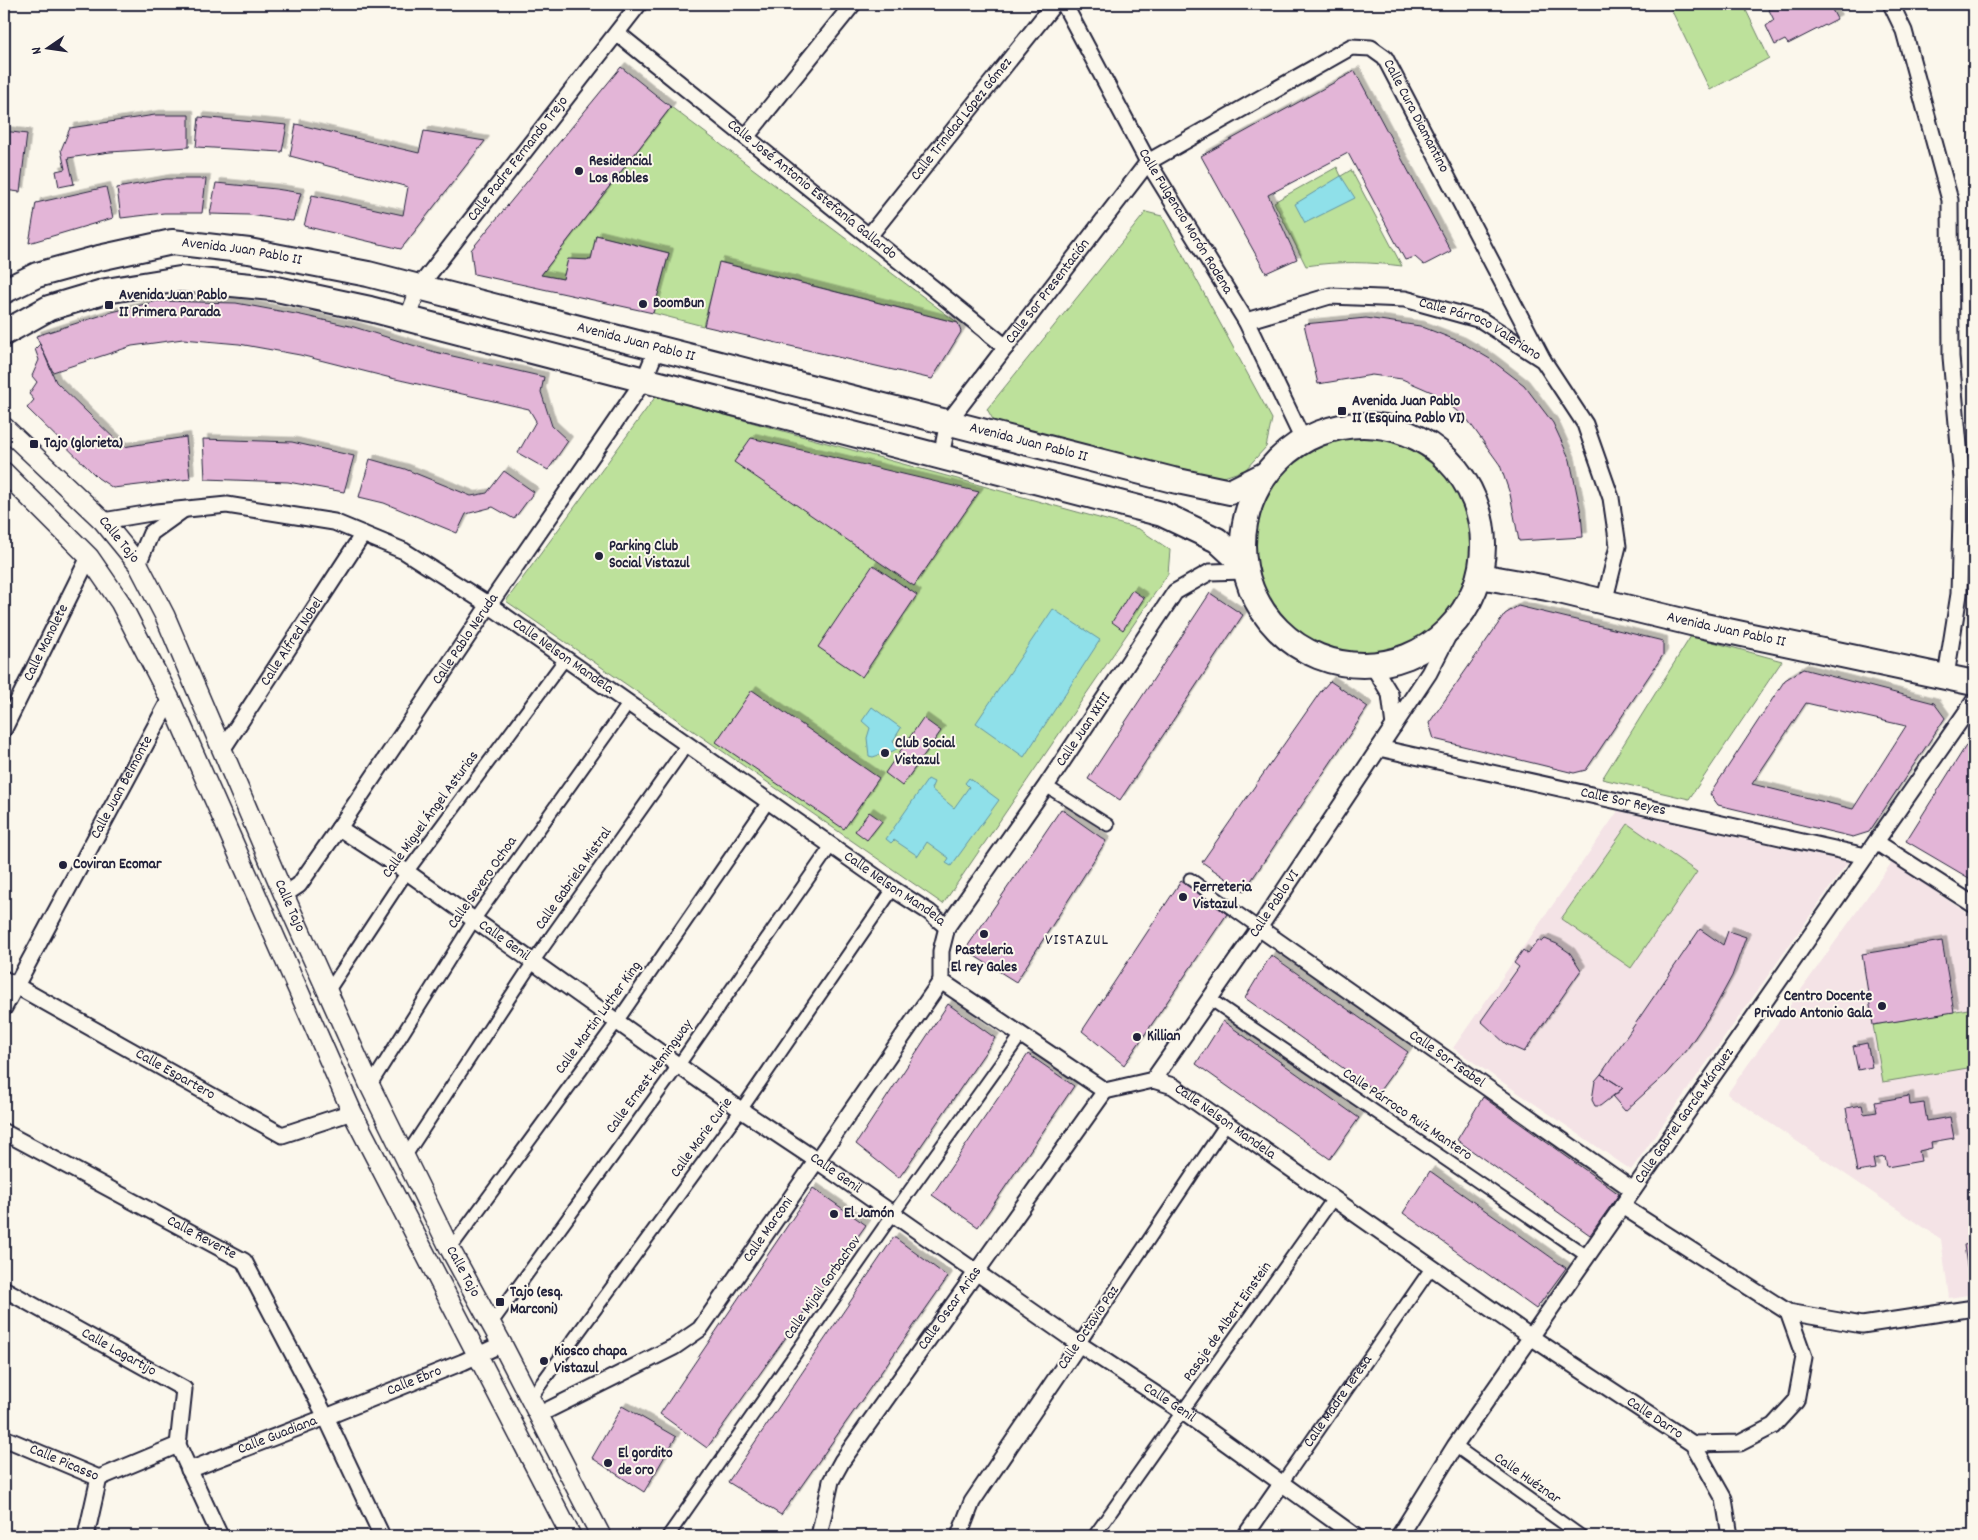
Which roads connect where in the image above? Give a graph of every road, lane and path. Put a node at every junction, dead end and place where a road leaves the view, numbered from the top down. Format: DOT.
graph roads {
  1 [pos="639,4"];
  2 [pos="853,4"];
  3 [pos="1054,4"];
  4 [pos="1064,4"];
  5 [pos="1891,4"];
  6 [pos="617,32"];
  7 [pos="746,137"];
  8 [pos="1148,162"];
  9 [pos="869,236"];
  10 [pos="419,287"];
  11 [pos="4,291"];
  12 [pos="407,319"];
  13 [pos="1246,321"];
  14 [pos="4,333"];
  15 [pos="1006,347"];
  16 [pos="657,348"];
  17 [pos="1543,360"];
  18 [pos="644,380"];
  19 [pos="948,422"];
  20 [pos="4,427"];
  21 [pos="1303,440"];
  22 [pos="941,456"];
  23 [pos="4,472"];
  24 [pos="1264,475"];
  25 [pos="183,510"];
  26 [pos="103,521"];
  27 [pos="363,534"];
  28 [pos="89,556"];
  29 [pos="138,564"];
  30 [pos="1244,568"];
  31 [pos="1480,576"];
  32 [pos="1604,603"];
  33 [pos="489,605"];
  34 [pos="1452,628"];
  35 [pos="565,659"];
  36 [pos="1373,666"];
  37 [pos="1946,676"];
  38 [pos="1974,683"];
  39 [pos="170,699"];
  40 [pos="1974,701"];
  41 [pos="629,703"];
  42 [pos="1394,726"];
  43 [pos="4,729"];
  44 [pos="687,745"];
  45 [pos="1380,748"];
  46 [pos="222,750"];
  47 [pos="1046,786"];
  48 [pos="768,802"];
  49 [pos="1108,825"];
  50 [pos="339,828"];
  51 [pos="1876,842"];
  52 [pos="831,846"];
  53 [pos="1866,856"];
  54 [pos="407,872"];
  55 [pos="1190,879"];
  56 [pos="893,890"];
  57 [pos="284,895"];
  58 [pos="1974,905"];
  59 [pos="474,920"];
  60 [pos="947,927"];
  61 [pos="1259,928"];
  62 [pos="533,962"];
  63 [pos="941,981"];
  64 [pos="10,982"];
  65 [pos="328,993"];
  66 [pos="1210,999"];
  67 [pos="4,1008"];
  68 [pos="616,1022"];
  69 [pos="1021,1034"];
  70 [pos="678,1066"];
  71 [pos="1153,1080"];
  72 [pos="370,1086"];
  73 [pos="1105,1091"];
  74 [pos="741,1110"];
  75 [pos="352,1112"];
  76 [pos="1226,1124"];
  77 [pos="4,1132"];
  78 [pos="405,1157"];
  79 [pos="816,1160"];
  80 [pos="1633,1190"];
  81 [pos="1333,1199"];
  82 [pos="1622,1206"];
  83 [pos="893,1214"];
  84 [pos="450,1249"];
  85 [pos="1588,1256"];
  86 [pos="1432,1267"];
  87 [pos="977,1272"];
  88 [pos="4,1289"];
  89 [pos="1974,1308"];
  90 [pos="1788,1312"];
  91 [pos="491,1324"];
  92 [pos="1531,1336"];
  93 [pos="502,1344"];
  94 [pos="1079,1344"];
  95 [pos="478,1355"];
  96 [pos="534,1407"];
  97 [pos="1183,1412"];
  98 [pos="326,1417"];
  99 [pos="515,1427"];
  100 [pos="4,1438"];
  101 [pos="1694,1444"];
  102 [pos="178,1445"];
  103 [pos="1455,1446"];
  104 [pos="189,1470"];
  105 [pos="99,1478"];
  106 [pos="1282,1483"];
  107 [pos="86,1536"];
  108 [pos="220,1536"];
  109 [pos="382,1536"];
  110 [pos="572,1536"];
  111 [pos="601,1536"];
  112 [pos="668,1536"];
  113 [pos="819,1536"];
  114 [pos="959,1536"];
  115 [pos="1094,1536"];
  116 [pos="1245,1536"];
  117 [pos="1355,1536"];
  118 [pos="1399,1536"];
  119 [pos="1581,1536"];
  120 [pos="1730,1536"];
  1 -- 6 [label="street, Calle Padre Fernando Trejo"];
  2 -- 7 [label="street"];
  3 -- 9 [label="street, Calle Trinidad López Gómez"];
  4 -- 8 [label="street, Calle Fulgencio Morón Rodena"];
  5 -- 37 [label="street"];
  6 -- 7 [label="street, Calle José Antonio Estefanía Gallardo"];
  6 -- 10 [label="street, Calle Padre Fernando Trejo"];
  7 -- 9 [label="street, Calle José Antonio Estefanía Gallardo"];
  8 -- 13 [label="street, Calle Fulgencio Morón Rodena"];
  8 -- 15 [label="street, Calle Sor Presentación"];
  8 -- 17 [label="street, Calle Cura Diamantino"];
  9 -- 15 [label="street, Calle José Antonio Estefanía Gallardo"];
  10 -- 11 [label="main road, Avenida Juan Pablo II"];
  10 -- 12 [label="street, Calle Padre Fernando Trejo"];
  10 -- 16 [label="main road, Avenida Juan Pablo II"];
  12 -- 14 [label="main road, Avenida Juan Pablo II"];
  12 -- 18 [label="main road, Avenida Juan Pablo II"];
  13 -- 17 [label="street, Calle Párroco Valeriano"];
  13 -- 21 [label="street, Calle Fulgencio Morón Rodena"];
  15 -- 19 [label="street, Calle Sor Presentación"];
  16 -- 18 [label="street, Calle Pablo Neruda"];
  16 -- 19 [label="main road, Avenida Juan Pablo II"];
  17 -- 32 [label="street, Calle Párroco Valeriano"];
  18 -- 22 [label="main road, Avenida Juan Pablo II"];
  18 -- 33 [label="street, Calle Pablo Neruda"];
  19 -- 22 [label="street"];
  19 -- 24 [label="main road, Avenida Juan Pablo II"];
  20 -- 26 [label="street, Calle Tajo"];
  21 -- 24 [label="main road"];
  21 -- 31 [label="main road"];
  22 -- 30 [label="main road, Avenida Juan Pablo II"];
  23 -- 28 [label="street, Calle Tajo"];
  24 -- 30 [label="main road"];
  25 -- 26 [label="street, Calle Nelson Mandela"];
  25 -- 27 [label="street, Calle Nelson Mandela"];
  25 -- 29 [label="street, Calle Nelson Mandela"];
  26 -- 29 [label="street, Calle Tajo"];
  27 -- 33 [label="street, Calle Nelson Mandela"];
  27 -- 46 [label="street, Calle Alfred Nobel"];
  28 -- 39 [label="street, Calle Tajo"];
  28 -- 43 [label="street, Calle Manolete"];
  29 -- 46 [label="street, Calle Tajo"];
  30 -- 36 [label="main road"];
  30 -- 47 [label="street, Calle Juan XXIII"];
  31 -- 32 [label="main road, Avenida Juan Pablo II"];
  31 -- 34 [label="main road"];
  32 -- 37 [label="main road, Avenida Juan Pablo II"];
  33 -- 35 [label="street, Calle Nelson Mandela"];
  33 -- 50 [label="street, Calle Pablo Neruda"];
  34 -- 36 [label="main road"];
  34 -- 42 [label="street, Calle Pablo VI"];
  35 -- 41 [label="street, Calle Nelson Mandela"];
  35 -- 54 [label="street, Calle Miguel Ángel Asturias"];
  36 -- 42 [label="street"];
  37 -- 38 [label="main road, Avenida Juan Pablo II"];
  39 -- 64 [label="street, Calle Juan Belmonte"];
  39 -- 75 [label="street, Calle Tajo"];
  40 -- 51 [label="street, Calle Gabriel García Márquez"];
  41 -- 44 [label="street, Calle Nelson Mandela"];
  41 -- 59 [label="street, Calle Severo Ochoa"];
  42 -- 45 [label="street, Calle Pablo VI"];
  44 -- 48 [label="street, Calle Nelson Mandela"];
  44 -- 62 [label="street, Calle Gabriela Mistral"];
  45 -- 53 [label="street, Calle Sor Reyes"];
  45 -- 61 [label="street, Calle Pablo VI"];
  46 -- 57 [label="street, Calle Tajo"];
  47 -- 49 [label="street"];
  47 -- 60 [label="street, Calle Juan XXIII"];
  48 -- 52 [label="street, Calle Nelson Mandela"];
  48 -- 68 [label="street, Calle Martin Luther King"];
  50 -- 54 [label="street, Calle Genil"];
  50 -- 57 [label="street, Calle Pablo Neruda"];
  51 -- 53 [label="street, Calle Gabriel García Márquez"];
  51 -- 58 [label="street"];
  52 -- 56 [label="street, Calle Nelson Mandela"];
  52 -- 70 [label="street, Calle Ernest Hemingway"];
  53 -- 80 [label="street, Calle Gabriel García Márquez"];
  54 -- 59 [label="street, Calle Genil"];
  54 -- 65 [label="street, Calle Miguel Ángel Asturias"];
  55 -- 61 [label="street"];
  56 -- 60 [label="street, Calle Nelson Mandela"];
  56 -- 74 [label="street, Calle Marie Curie"];
  57 -- 65 [label="street, Calle Tajo"];
  59 -- 62 [label="street, Calle Genil"];
  59 -- 72 [label="street, Calle Severo Ochoa"];
  60 -- 63 [label="street, Calle Nelson Mandela"];
  61 -- 66 [label="street, Calle Pablo VI"];
  61 -- 80 [label="street, Calle Sor Isabel"];
  62 -- 68 [label="street, Calle Genil"];
  62 -- 78 [label="street, Calle Gabriela Mistral"];
  63 -- 69 [label="street"];
  63 -- 79 [label="street, Calle Marconi"];
  64 -- 67 [label="street, Calle Juan Belmonte"];
  64 -- 75 [label="street, Calle Espartero"];
  65 -- 72 [label="street, Calle Tajo"];
  66 -- 71 [label="street, Calle Pablo VI"];
  66 -- 85 [label="street, Calle Párroco Ruiz Mantero"];
  68 -- 70 [label="street, Calle Genil"];
  68 -- 84 [label="street, Calle Martin Luther King"];
  69 -- 73 [label="street"];
  69 -- 83 [label="street, Calle Mijail Gorbachov"];
  70 -- 74 [label="street, Calle Genil"];
  70 -- 91 [label="street, Calle Ernest Hemingway"];
  71 -- 73 [label="street"];
  71 -- 76 [label="street, Calle Nelson Mandela"];
  72 -- 78 [label="street, Calle Tajo"];
  73 -- 87 [label="street, Calle Oscar Arias"];
  74 -- 79 [label="street, Calle Genil"];
  74 -- 96 [label="street, Calle Marie Curie"];
  75 -- 95 [label="street, Calle Tajo"];
  76 -- 81 [label="street, Calle Nelson Mandela"];
  76 -- 94 [label="street, Calle Octavio Paz"];
  77 -- 98 [label="street, Calle Reverte"];
  78 -- 84 [label="street, Calle Tajo"];
  79 -- 83 [label="street, Calle Genil"];
  79 -- 96 [label="street, Calle Marconi"];
  80 -- 82 [label="street, Calle Gabriel García Márquez"];
  81 -- 86 [label="street, Calle Nelson Mandela"];
  81 -- 97 [label="street, Pasaje de Albert Einstein"];
  82 -- 85 [label="street, Calle Gabriel García Márquez"];
  82 -- 90 [label="street"];
  83 -- 87 [label="street, Calle Genil"];
  83 -- 112 [label="street, Calle Mijail Gorbachov"];
  84 -- 91 [label="street, Calle Tajo"];
  85 -- 92 [label="street, Calle Gabriel García Márquez"];
  86 -- 92 [label="street, Calle Nelson Mandela"];
  86 -- 106 [label="street, Calle Madre Teresa"];
  87 -- 94 [label="street, Calle Genil"];
  87 -- 113 [label="street, Calle Oscar Arias"];
  88 -- 102 [label="street, Calle Lagartijo"];
  89 -- 90 [label="street"];
  90 -- 101 [label="street"];
  91 -- 93 [label="street, Calle Tajo"];
  92 -- 101 [label="street, Calle Darro"];
  92 -- 103 [label="street, Calle Gabriel García Márquez"];
  93 -- 95 [label="street, Calle Ebro"];
  93 -- 96 [label="street, Calle Tajo"];
  94 -- 97 [label="street, Calle Genil"];
  94 -- 114 [label="street, Calle Octavio Paz"];
  95 -- 98 [label="street, Calle Ebro"];
  95 -- 99 [label="street, Calle Tajo"];
  96 -- 99 [label="street"];
  96 -- 111 [label="street, Calle Tajo"];
  97 -- 106 [label="street, Calle Genil"];
  97 -- 115 [label="street, Pasaje de Albert Einstein"];
  98 -- 104 [label="street, Calle Guadiana"];
  98 -- 109 [label="street, Calle Guadiana"];
  99 -- 110 [label="street, Calle Tajo"];
  100 -- 105 [label="street, Calle Picasso"];
  101 -- 120 [label="street, Calle Darro"];
  102 -- 104 [label="street"];
  102 -- 105 [label="street, Calle Picasso"];
  103 -- 118 [label="street, Calle Gabriel García Márquez"];
  103 -- 119 [label="street, Calle Huéznar"];
  104 -- 108 [label="street"];
  105 -- 107 [label="street"];
  106 -- 116 [label="street, Calle Madre Teresa"];
  106 -- 117 [label="street, Calle Genil"];
}
